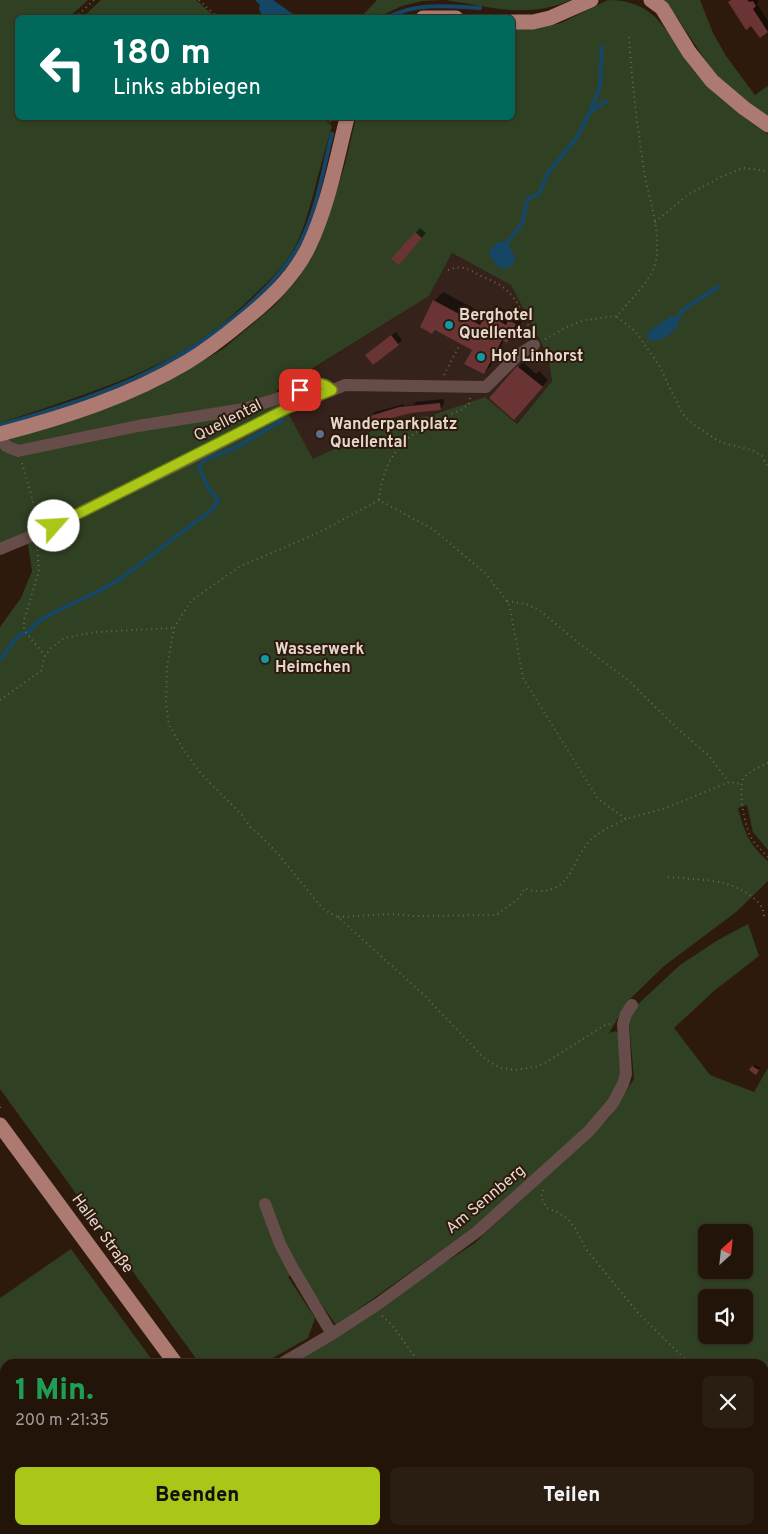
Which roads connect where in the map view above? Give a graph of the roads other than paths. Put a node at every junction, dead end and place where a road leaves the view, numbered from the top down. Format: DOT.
graph roads {
  1 [pos="590,0"];
  2 [pos="651,0"];
  3 [pos="515,22"];
  4 [pos="346,120"];
  5 [pos="768,125"];
  6 [pos="534,345"];
  7 [pos="332,390"];
  8 [pos="0,435"];
  9 [pos="0,549"];
  10 [pos="632,1005"];
  11 [pos="0,1125"];
  12 [pos="264,1204"];
  13 [pos="332,1334"];
  14 [pos="172,1359"];
  15 [pos="290,1359"];
  1 -- 3 [label="main road"];
  2 -- 5 [label="main road"];
  4 -- 8 [label="main road"];
  6 -- 7 [label="street, Quellental"];
  7 -- 8 [label="street"];
  7 -- 9 [label="street, Quellental"];
  10 -- 13 [label="street, Am Sennberg"];
  11 -- 14 [label="main road, Haller Straße"];
  12 -- 13 [label="street"];
  13 -- 15 [label="street, Am Sennberg"];
}
